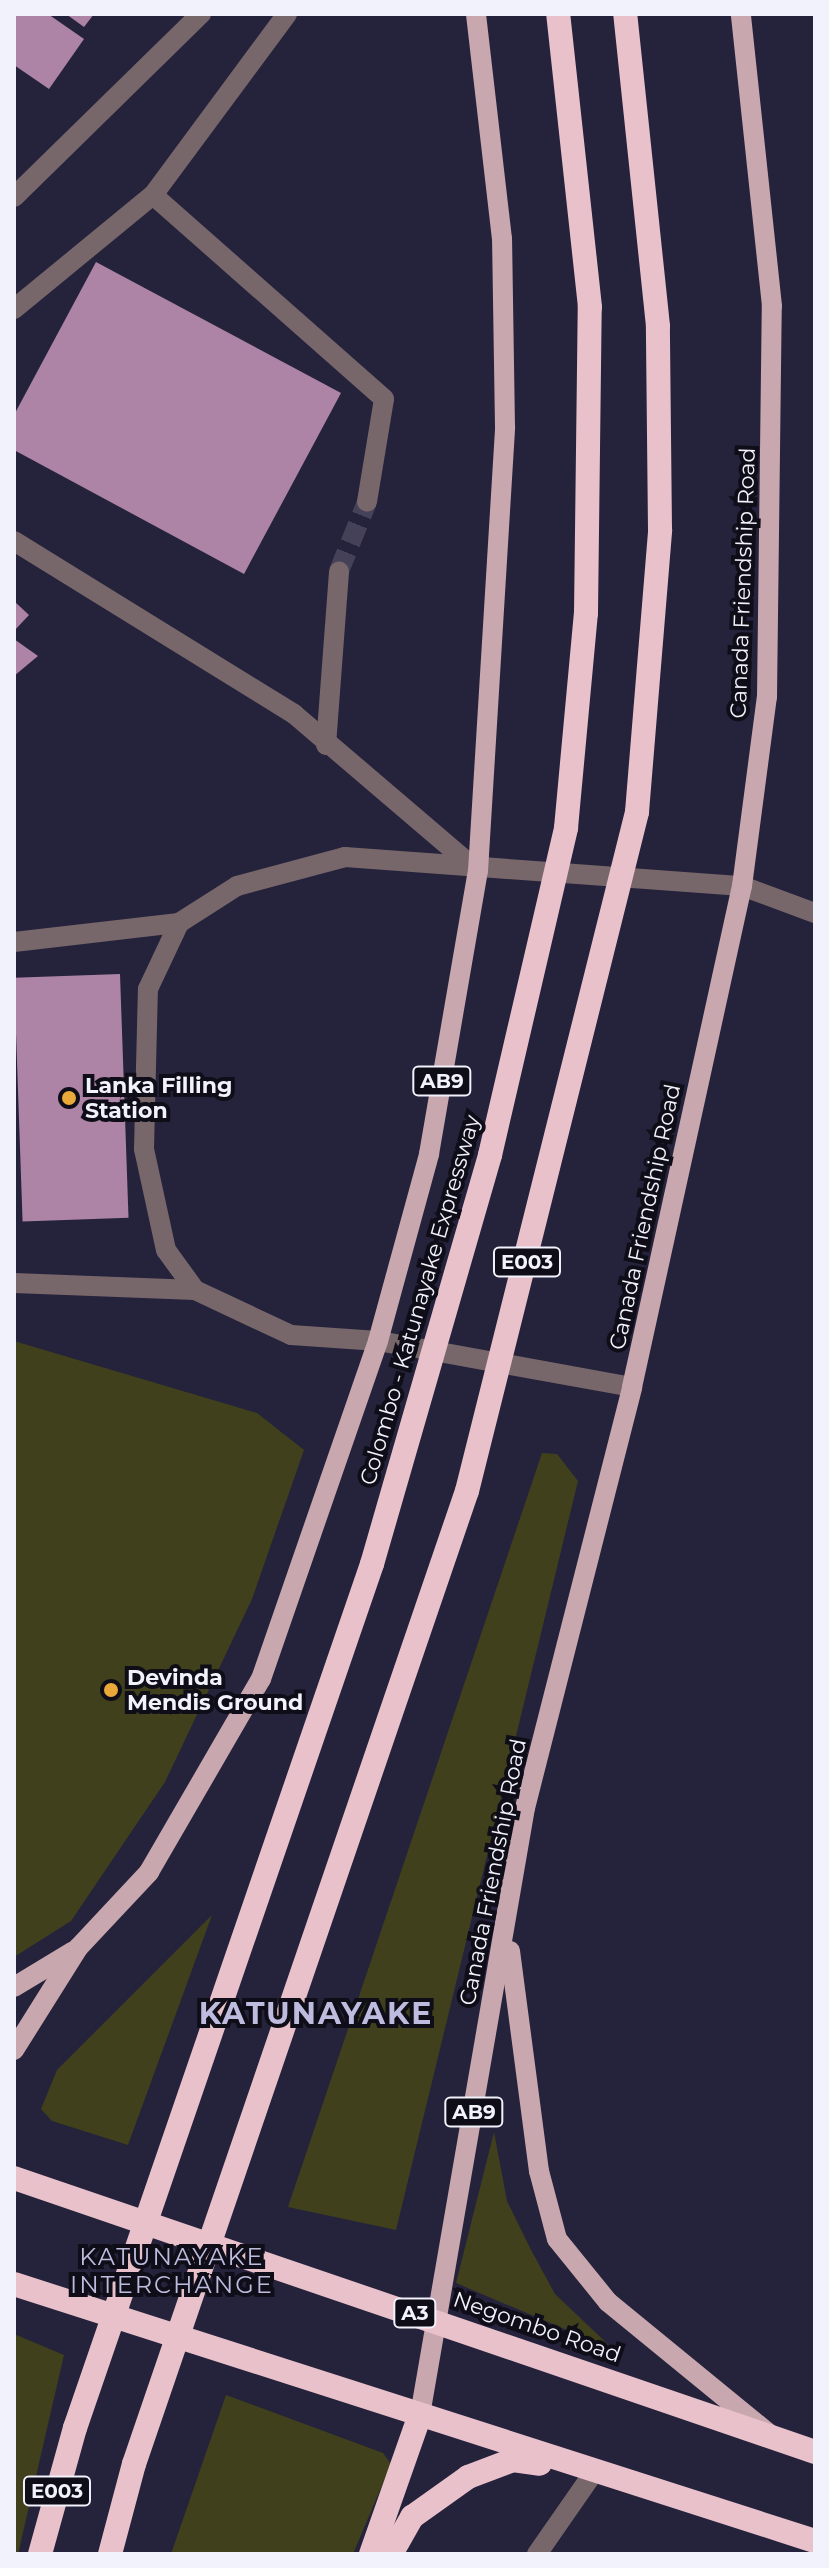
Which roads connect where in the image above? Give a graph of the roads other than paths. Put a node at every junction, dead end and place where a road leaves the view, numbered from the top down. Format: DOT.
graph roads {
  1 [pos="201,14"];
  2 [pos="287,14"];
  3 [pos="476,14"];
  4 [pos="558,14"];
  5 [pos="625,14"];
  6 [pos="741,14"];
  7 [pos="153,195"];
  8 [pos="14,197"];
  9 [pos="14,309"];
  10 [pos="367,502"];
  11 [pos="14,541"];
  12 [pos="339,571"];
  13 [pos="326,745"];
  14 [pos="478,871"];
  15 [pos="742,886"];
  16 [pos="815,913"];
  17 [pos="179,923"];
  18 [pos="14,942"];
  19 [pos="14,1283"];
  20 [pos="195,1290"];
  21 [pos="378,1341"];
  22 [pos="632,1387"];
  23 [pos="525,1808"];
  24 [pos="78,1948"];
  25 [pos="14,1987"];
  26 [pos="14,2050"];
  27 [pos="14,2178"];
  28 [pos="14,2284"];
  29 [pos="438,2320"];
  30 [pos="420,2415"];
  31 [pos="770,2435"];
  32 [pos="815,2452"];
  33 [pos="594,2472"];
  34 [pos="815,2541"];
  35 [pos="40,2554"];
  36 [pos="110,2554"];
  37 [pos="371,2554"];
  38 [pos="391,2554"];
  39 [pos="537,2554"];
  1 -- 8 [label="street"];
  2 -- 7 [label="street"];
  3 -- 14 [label="main road, AB9"];
  4 -- 35 [label="highway, Colombo - Katunayake Expressway / E003, bridge"];
  5 -- 36 [label="highway, E003, bridge"];
  6 -- 15 [label="main road, Canada Friendship Road / AB9"];
  7 -- 9 [label="street"];
  7 -- 10 [label="street"];
  11 -- 13 [label="street"];
  12 -- 13 [label="street"];
  13 -- 14 [label="street"];
  14 -- 15 [label="street"];
  14 -- 17 [label="street"];
  14 -- 21 [label="main road, AB9"];
  15 -- 16 [label="street"];
  15 -- 22 [label="main road, Canada Friendship Road / AB9"];
  17 -- 18 [label="street"];
  17 -- 20 [label="street"];
  19 -- 20 [label="street"];
  20 -- 21 [label="street"];
  21 -- 22 [label="street"];
  21 -- 24 [label="main road, AB9"];
  22 -- 23 [label="main road, Canada Friendship Road / AB9"];
  23 -- 29 [label="main road, Canada Friendship Road / AB9"];
  23 -- 31 [label="main road"];
  24 -- 25 [label="main road"];
  24 -- 26 [label="main road, AB9"];
  27 -- 29 [label="highway, Negombo Road / A3"];
  28 -- 30 [label="highway"];
  29 -- 30 [label="main road, Canada Friendship Road / AB9"];
  29 -- 31 [label="highway, Negombo Road / A3"];
  30 -- 33 [label="highway"];
  30 -- 37 [label="highway"];
  31 -- 32 [label="highway, Negombo Road / A3"];
  33 -- 34 [label="highway"];
  33 -- 38 [label="highway"];
  33 -- 39 [label="street"];
}
